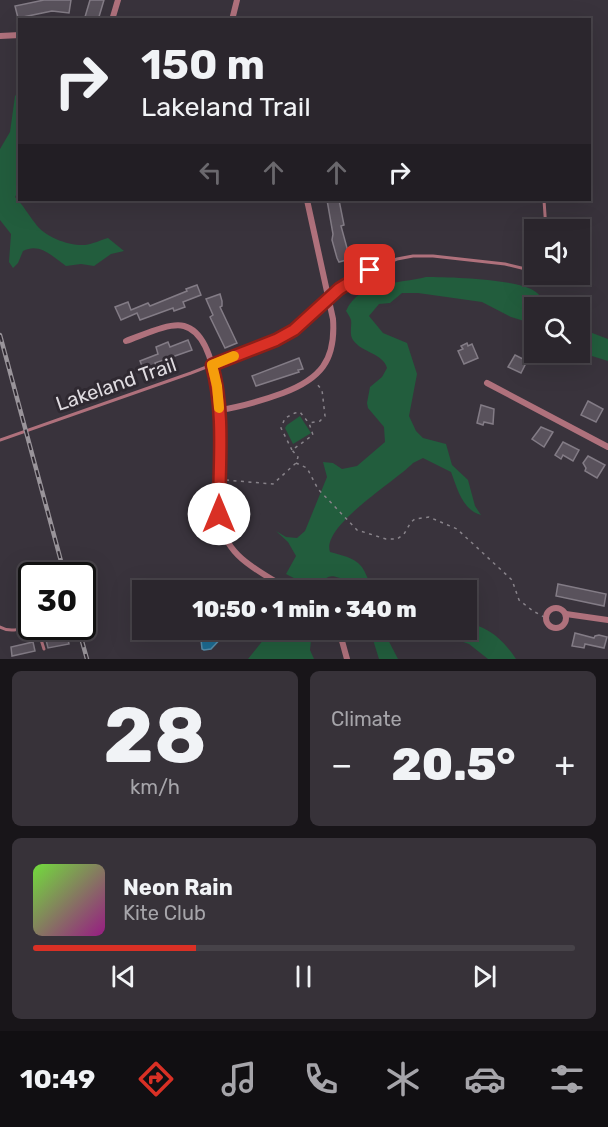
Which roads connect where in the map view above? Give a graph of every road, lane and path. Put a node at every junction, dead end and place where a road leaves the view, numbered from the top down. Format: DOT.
graph roads {
  1 [pos="118,0"];
  2 [pos="237,0"];
  3 [pos="113,18"];
  4 [pos="232,18"];
  5 [pos="18,35"];
  6 [pos="0,36"];
  7 [pos="308,201"];
  8 [pos="544,201"];
  9 [pos="545,219"];
  10 [pos="524,269"];
  11 [pos="329,299"];
  12 [pos="126,342"];
  13 [pos="212,365"];
  14 [pos="313,379"];
  15 [pos="487,383"];
  16 [pos="219,410"];
  17 [pos="309,423"];
  18 [pos="0,440"];
  19 [pos="608,447"];
  20 [pos="292,450"];
  21 [pos="296,463"];
  22 [pos="219,480"];
  23 [pos="273,580"];
  24 [pos="566,614"];
  25 [pos="546,618"];
  26 [pos="608,620"];
  27 [pos="0,627"];
  28 [pos="18,630"];
  29 [pos="41,640"];
  30 [pos="342,640"];
  31 [pos="44,650"];
  32 [pos="347,659"];
  1 -- 3 [label="street"];
  2 -- 4 [label="street"];
  5 -- 6 [label="street"];
  7 -- 11 [label="street"];
  8 -- 9 [label="lane"];
  10 -- 11 [label="lane, Lakeland Trail"];
  11 -- 13 [label="lane, Lakeland Trail"];
  11 -- 14 [label="street"];
  12 -- 13 [label="street"];
  13 -- 16 [label="street"];
  13 -- 18 [label="lane, Lakeland Trail"];
  14 -- 16 [label="street"];
  14 -- 17 [label="path"];
  15 -- 19 [label="street"];
  16 -- 22 [label="street"];
  17 -- 20 [label="path"];
  17 -- 20 [label="path"];
  20 -- 21 [label="path"];
  21 -- 22 [label="path"];
  21 -- 25 [label="path"];
  22 -- 23 [label="street"];
  24 -- 25 [label="street"];
  24 -- 25 [label="street"];
  24 -- 26 [label="street"];
  27 -- 28 [label="lane"];
  29 -- 31 [label="lane"];
  30 -- 32 [label="street"];
}
